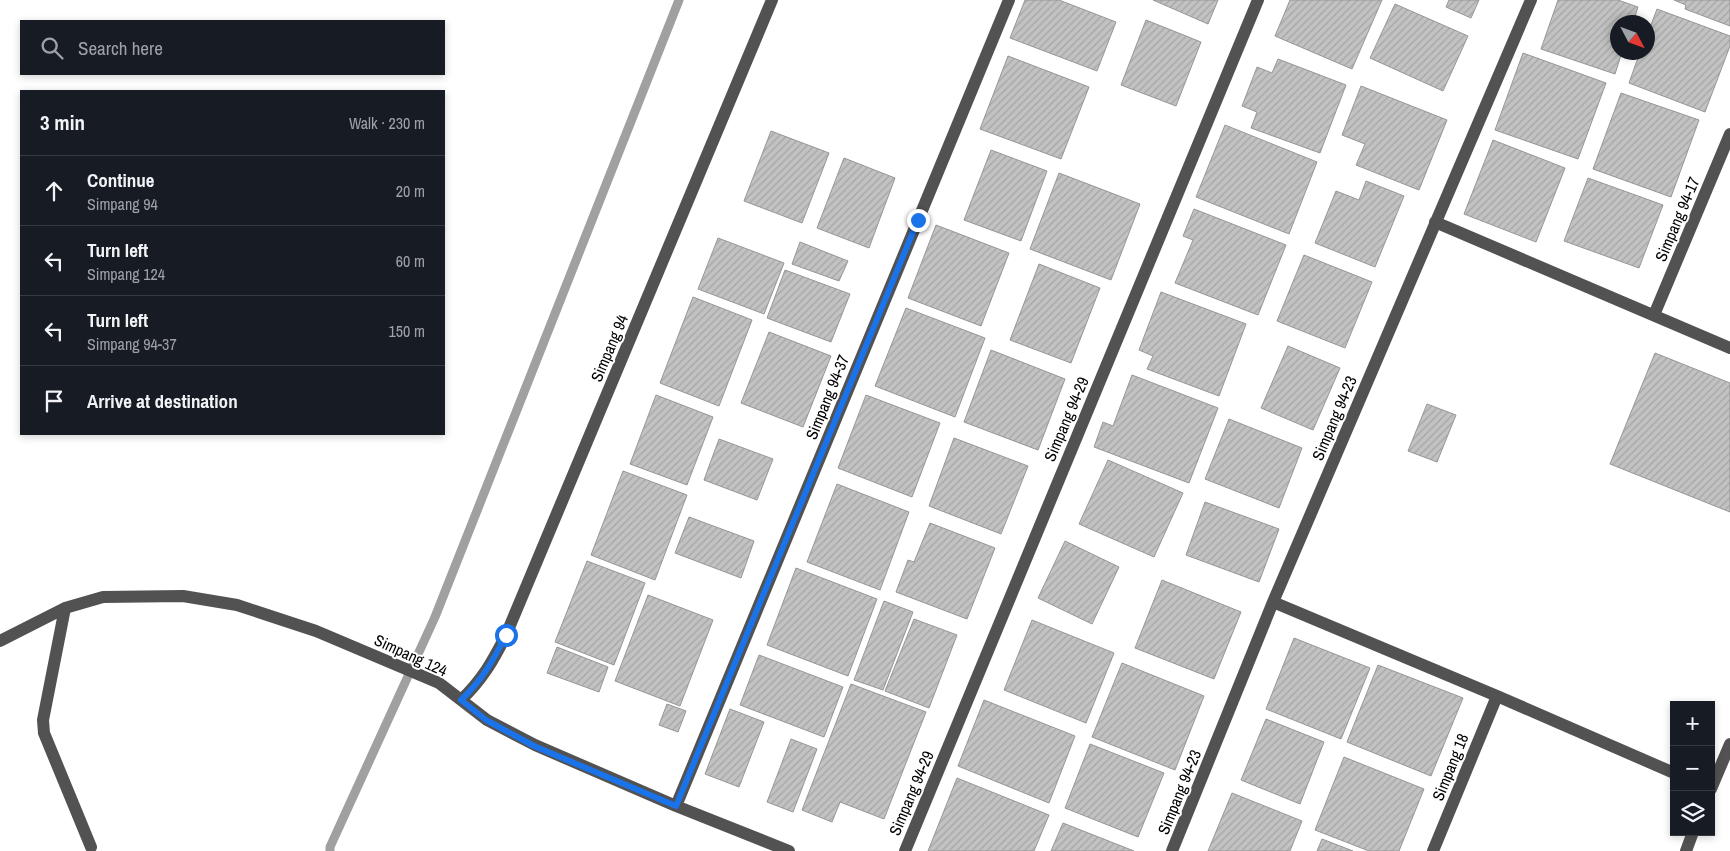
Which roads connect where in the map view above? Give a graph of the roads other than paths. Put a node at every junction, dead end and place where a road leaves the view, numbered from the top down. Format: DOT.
graph roads {
  1 [pos="772,0"];
  2 [pos="1009,0"];
  3 [pos="1258,0"];
  4 [pos="1530,0"];
  5 [pos="1730,134"];
  6 [pos="1435,222"];
  7 [pos="1654,315"];
  8 [pos="1730,348"];
  9 [pos="1273,602"];
  10 [pos="65,608"];
  11 [pos="0,641"];
  12 [pos="1497,696"];
  13 [pos="461,700"];
  14 [pos="1730,744"];
  15 [pos="1670,771"];
  16 [pos="1715,780"];
  17 [pos="676,806"];
  18 [pos="1692,836"];
  19 [pos="91,847"];
  20 [pos="789,851"];
  21 [pos="905,851"];
  22 [pos="1172,851"];
  23 [pos="1433,851"];
  24 [pos="1686,851"];
  1 -- 13 [label="street, Simpang 94"];
  2 -- 17 [label="street, Simpang 94-37"];
  3 -- 21 [label="street, Simpang 94-29"];
  4 -- 6 [label="street, Simpang 94-23"];
  5 -- 7 [label="street, Simpang 94-17"];
  6 -- 7 [label="street"];
  6 -- 9 [label="street, Simpang 94-23"];
  7 -- 8 [label="street"];
  9 -- 12 [label="street"];
  9 -- 22 [label="street, Simpang 94-23"];
  10 -- 11 [label="street, Simpang 124"];
  10 -- 13 [label="street, Simpang 124"];
  10 -- 19 [label="street"];
  12 -- 15 [label="street"];
  12 -- 23 [label="street, Simpang 18"];
  13 -- 17 [label="street, Simpang 124"];
  14 -- 16 [label="street"];
  17 -- 20 [label="street, Simpang 124"];
  18 -- 24 [label="street"];
}
